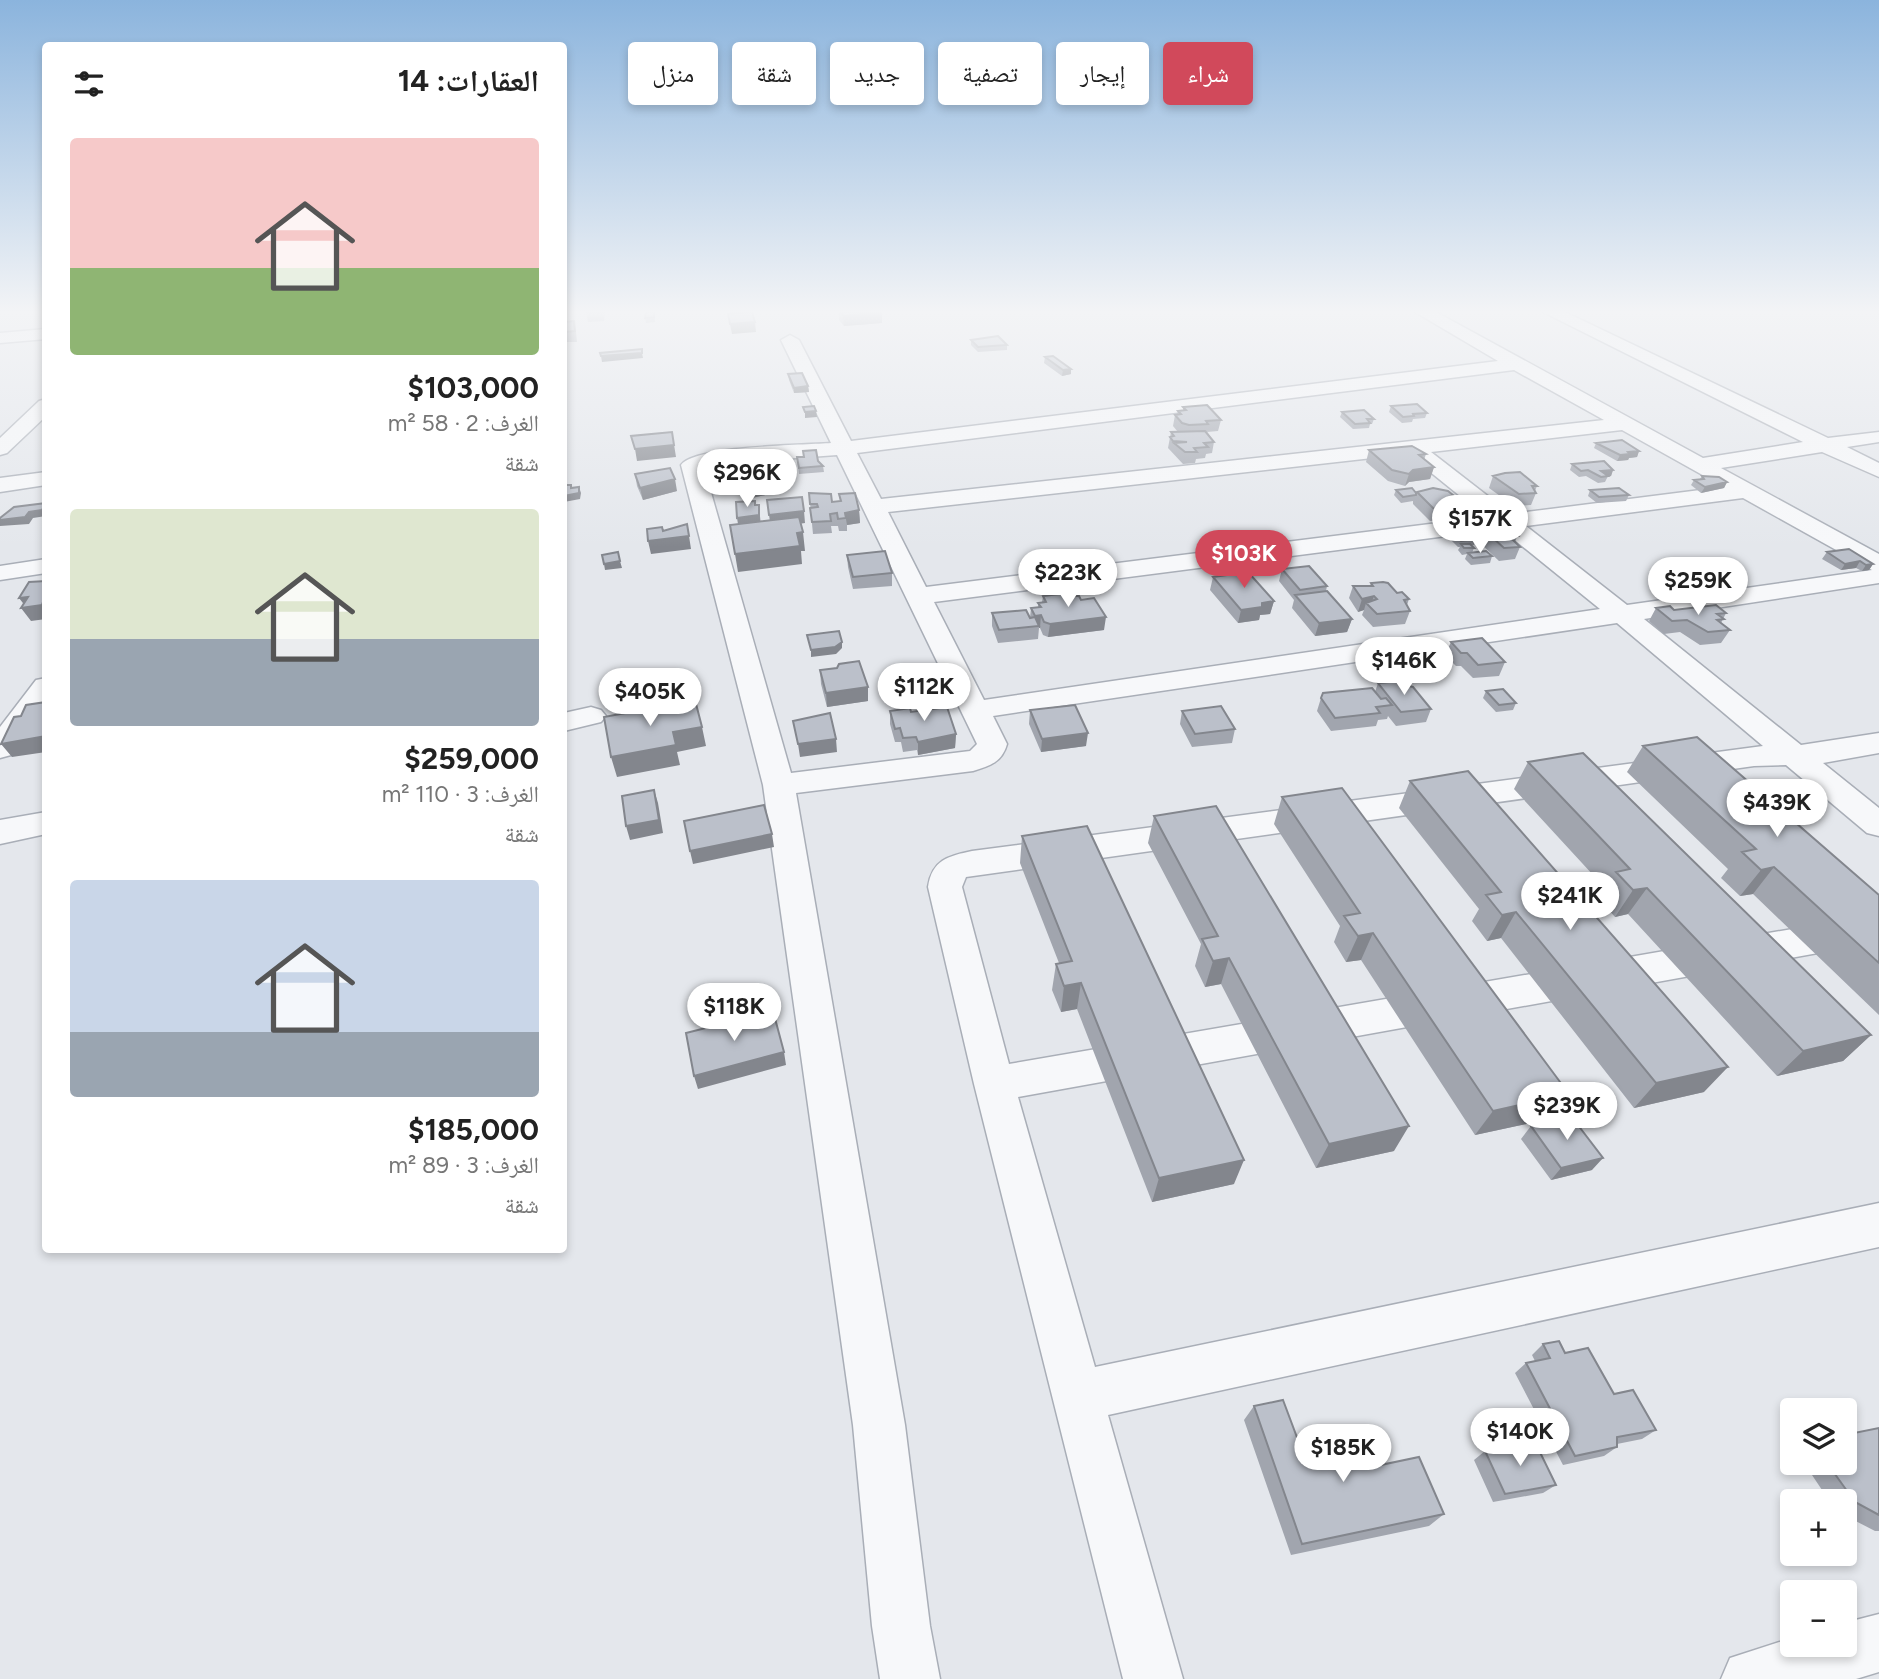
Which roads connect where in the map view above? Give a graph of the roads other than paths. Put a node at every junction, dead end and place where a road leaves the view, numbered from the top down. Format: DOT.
graph roads {
  1 [pos="815,390"];
  2 [pos="1312,390"];
  3 [pos="1564,390"];
  4 [pos="1712,390"];
  5 [pos="42,409"];
  6 [pos="1624,424"];
  7 [pos="1874,437"];
  8 [pos="1825,445"];
  9 [pos="1412,447"];
  10 [pos="843,448"];
  11 [pos="0,449"];
  12 [pos="1699,466"];
  13 [pos="1879,471"];
  14 [pos="42,479"];
  15 [pos="0,485"];
  16 [pos="1746,491"];
  17 [pos="873,507"];
  18 [pos="1506,522"];
  19 [pos="1879,564"];
  20 [pos="42,567"];
  21 [pos="0,573"];
  22 [pos="1879,576"];
  23 [pos="919,596"];
  24 [pos="1622,614"];
  25 [pos="41,698"];
  26 [pos="975,710"];
  27 [pos="1879,743"];
  28 [pos="0,748"];
  29 [pos="1792,754"];
  30 [pos="779,785"];
  31 [pos="42,824"];
  32 [pos="1879,825"];
  33 [pos="0,832"];
  34 [pos="1879,928"];
  35 [pos="994,1084"];
  36 [pos="1879,1225"];
  37 [pos="1079,1396"];
  38 [pos="1879,1643"];
  39 [pos="910,1679"];
  40 [pos="1153,1679"];
  41 [pos="1751,1679"];
  1 -- 10 [label="street"];
  2 -- 10 [label="street"];
  3 -- 6 [label="street"];
  4 -- 8 [label="street"];
  5 -- 11 [label="street"];
  6 -- 9 [label="street"];
  6 -- 12 [label="street"];
  7 -- 8 [label="street"];
  8 -- 12 [label="street"];
  8 -- 13 [label="street"];
  9 -- 17 [label="street"];
  9 -- 18 [label="street"];
  10 -- 17 [label="street"];
  10 -- 30 [label="street"];
  12 -- 16 [label="street"];
  14 -- 15 [label="street"];
  16 -- 18 [label="street"];
  16 -- 19 [label="street"];
  17 -- 23 [label="street"];
  18 -- 23 [label="street"];
  18 -- 24 [label="street"];
  20 -- 21 [label="street"];
  22 -- 24 [label="street"];
  23 -- 26 [label="street"];
  24 -- 26 [label="street"];
  24 -- 29 [label="street"];
  25 -- 28 [label="street"];
  26 -- 30 [label="street"];
  27 -- 29 [label="street"];
  29 -- 32 [label="street"];
  29 -- 35 [label="street"];
  30 -- 39 [label="street"];
  31 -- 33 [label="street"];
  34 -- 35 [label="street"];
  35 -- 37 [label="street"];
  36 -- 37 [label="street"];
  37 -- 40 [label="street"];
  38 -- 41 [label="street"];
}
